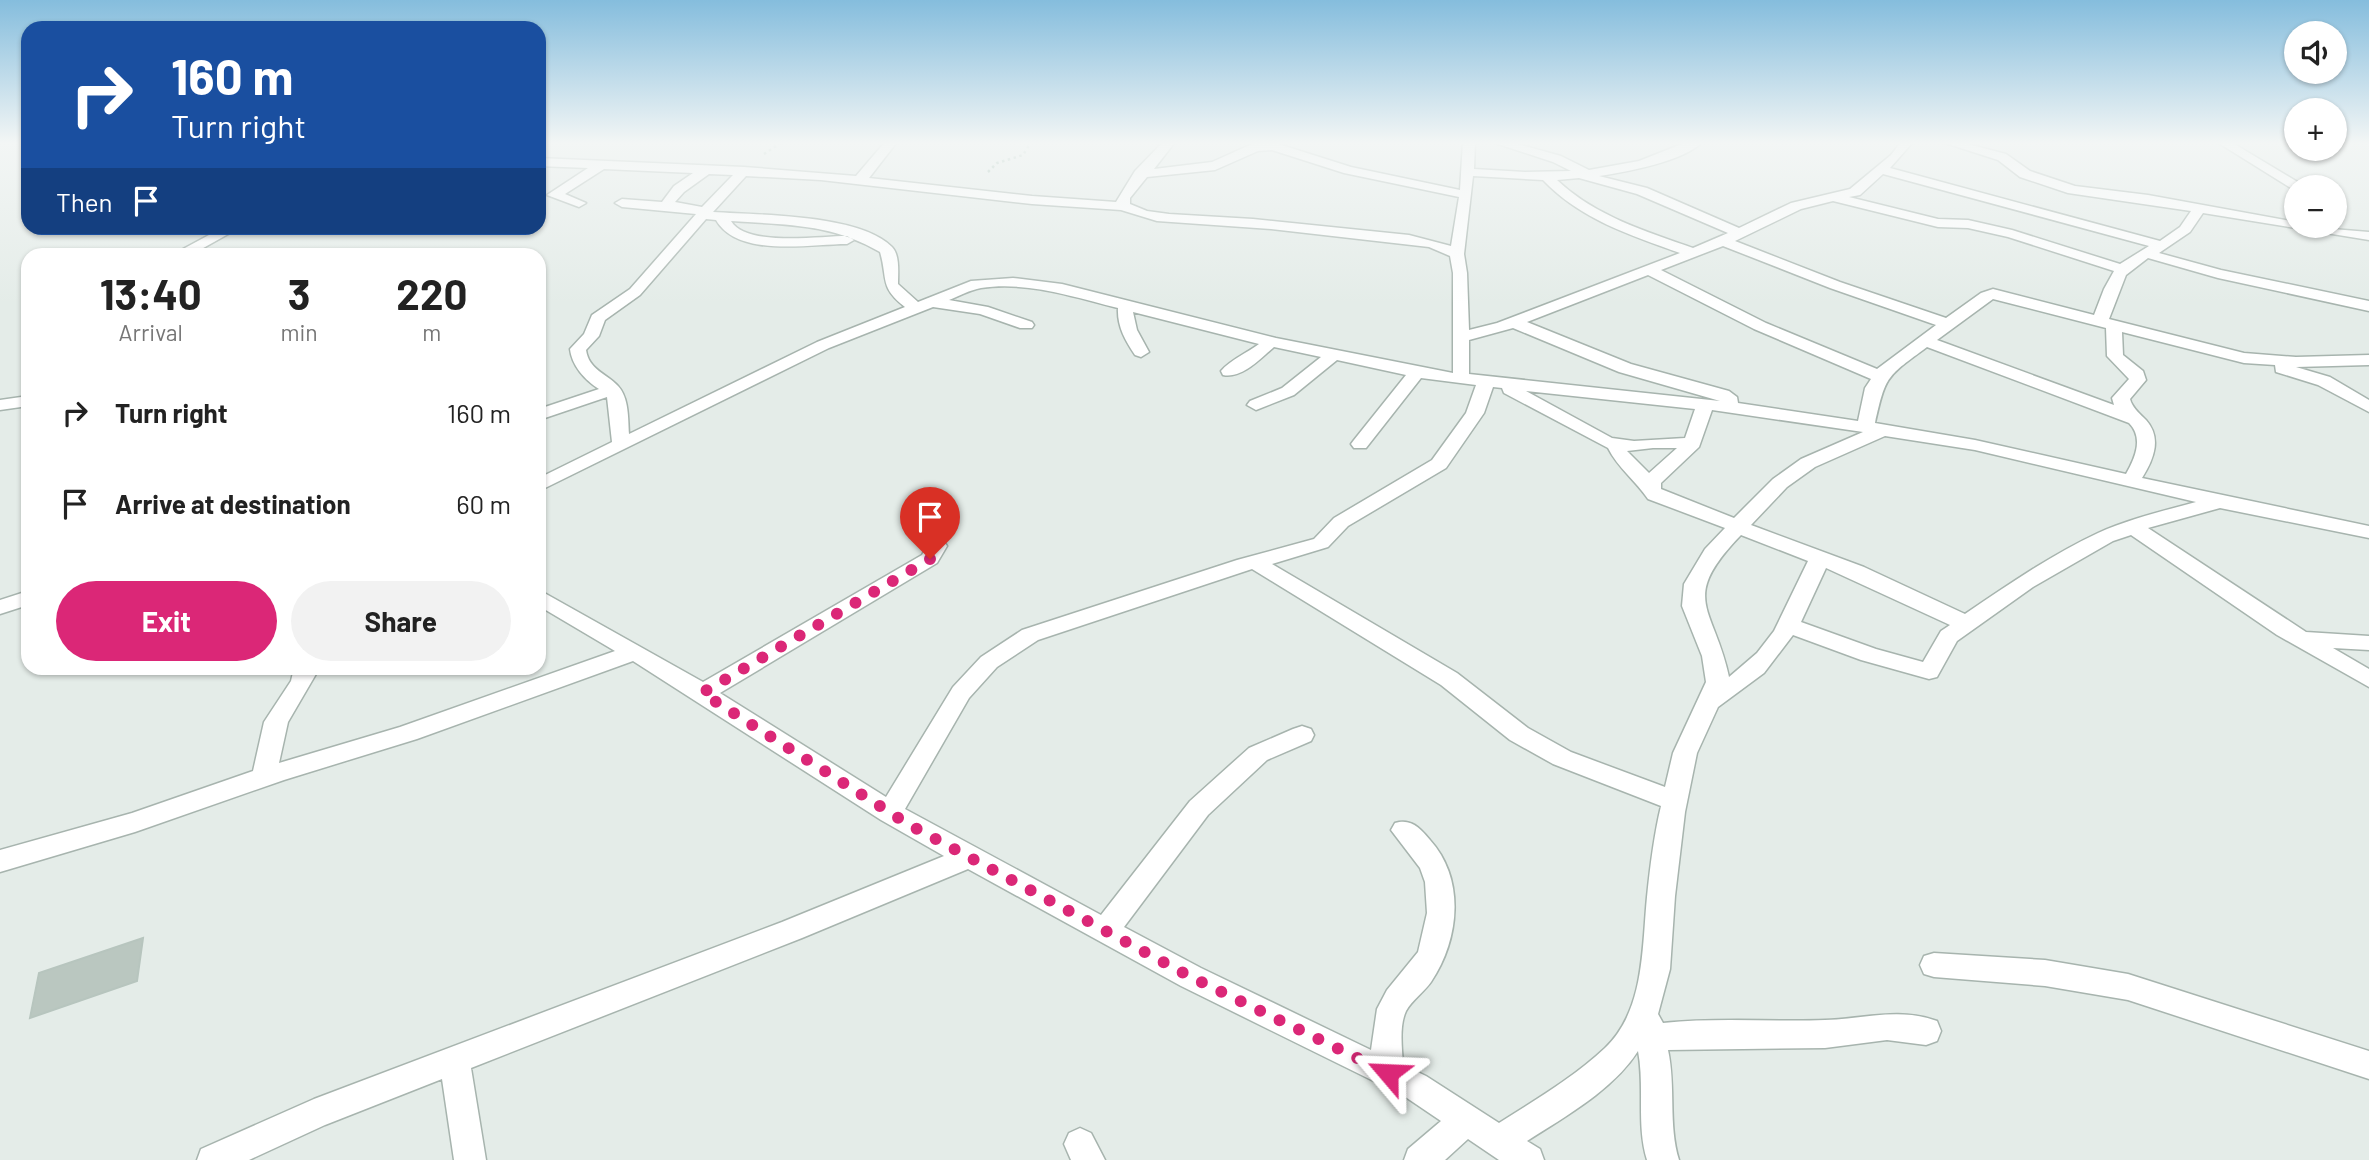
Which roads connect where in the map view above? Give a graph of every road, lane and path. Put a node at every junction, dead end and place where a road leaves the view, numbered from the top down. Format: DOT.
graph roads {
  1 [pos="558,196"];
  2 [pos="671,196"];
  3 [pos="721,196"];
  4 [pos="999,196"];
  5 [pos="1124,196"];
  6 [pos="1466,196"];
  7 [pos="1568,196"];
  8 [pos="1654,196"];
  9 [pos="1842,196"];
  10 [pos="1979,196"];
  11 [pos="2124,196"];
  12 [pos="1836,198"];
  13 [pos="579,203"];
  14 [pos="622,203"];
  15 [pos="666,205"];
  16 [pos="1123,206"];
  17 [pos="2198,209"];
  18 [pos="704,214"];
  19 [pos="721,217"];
  20 [pos="2284,222"];
  21 [pos="2347,232"];
  22 [pos="1740,233"];
  23 [pos="218,235"];
  24 [pos="2369,236"];
  25 [pos="870,241"];
  26 [pos="1723,241"];
  27 [pos="2163,246"];
  28 [pos="193,248"];
  29 [pos="1693,253"];
  30 [pos="1457,254"];
  31 [pos="2148,254"];
  32 [pos="1649,270"];
  33 [pos="2124,270"];
  34 [pos="924,305"];
  35 [pos="1126,305"];
  36 [pos="2369,306"];
  37 [pos="1511,322"];
  38 [pos="2107,322"];
  39 [pos="1949,324"];
  40 [pos="1026,325"];
  41 [pos="1462,337"];
  42 [pos="1924,341"];
  43 [pos="1271,342"];
  44 [pos="1141,352"];
  45 [pos="1333,355"];
  46 [pos="2256,359"];
  47 [pos="2369,360"];
  48 [pos="1229,372"];
  49 [pos="1417,372"];
  50 [pos="1880,377"];
  51 [pos="1461,379"];
  52 [pos="1494,383"];
  53 [pos="612,390"];
  54 [pos="21,402"];
  55 [pos="0,405"];
  56 [pos="1256,405"];
  57 [pos="1704,405"];
  58 [pos="2369,407"];
  59 [pos="1741,409"];
  60 [pos="546,413"];
  61 [pos="2135,419"];
  62 [pos="1874,428"];
  63 [pos="1360,443"];
  64 [pos="1693,443"];
  65 [pos="621,444"];
  66 [pos="1615,445"];
  67 [pos="546,482"];
  68 [pos="2130,482"];
  69 [pos="1651,485"];
  70 [pos="2220,502"];
  71 [pos="913,523"];
  72 [pos="2133,527"];
  73 [pos="1734,528"];
  74 [pos="2369,532"];
  75 [pos="1819,557"];
  76 [pos="1254,562"];
  77 [pos="21,600"];
  78 [pos="546,601"];
  79 [pos="0,607"];
  80 [pos="1967,624"];
  81 [pos="1788,625"];
  82 [pos="2299,639"];
  83 [pos="2369,643"];
  84 [pos="634,652"];
  85 [pos="305,675"];
  86 [pos="2369,679"];
  87 [pos="702,693"];
  88 [pos="1709,702"];
  89 [pos="1302,735"];
  90 [pos="265,776"];
  91 [pos="1674,801"];
  92 [pos="890,813"];
  93 [pos="1404,830"];
  94 [pos="970,857"];
  95 [pos="0,861"];
  96 [pos="1106,930"];
  97 [pos="1934,965"];
  98 [pos="1648,1023"];
  99 [pos="1926,1031"];
  100 [pos="454,1060"];
  101 [pos="2369,1065"];
  102 [pos="1388,1073"];
  103 [pos="1467,1120"];
  104 [pos="1500,1141"];
  105 [pos="213,1160"];
  106 [pos="470,1160"];
  107 [pos="1420,1160"];
  108 [pos="1528,1160"];
  109 [pos="1662,1160"];
  1 -- 13 [label="street"];
  2 -- 15 [label="street"];
  3 -- 18 [label="street"];
  4 -- 16 [label="street"];
  5 -- 16 [label="street"];
  6 -- 30 [label="street"];
  7 -- 29 [label="street"];
  8 -- 22 [label="street"];
  9 -- 12 [label="street"];
  10 -- 27 [label="street"];
  11 -- 17 [label="street"];
  12 -- 22 [label="street"];
  12 -- 33 [label="street"];
  14 -- 15 [label="street"];
  15 -- 18 [label="street"];
  16 -- 30 [label="street"];
  17 -- 20 [label="street"];
  17 -- 27 [label="street"];
  18 -- 19 [label="street"];
  18 -- 53 [label="street"];
  19 -- 25 [label="street"];
  19 -- 25 [label="street"];
  21 -- 24 [label="street"];
  22 -- 26 [label="street"];
  23 -- 28 [label="street"];
  25 -- 34 [label="street"];
  26 -- 29 [label="street"];
  26 -- 39 [label="street"];
  27 -- 31 [label="street"];
  29 -- 32 [label="street"];
  30 -- 41 [label="street"];
  31 -- 33 [label="street"];
  31 -- 36 [label="street"];
  32 -- 37 [label="street"];
  32 -- 50 [label="street"];
  33 -- 38 [label="street"];
  34 -- 35 [label="street"];
  34 -- 40 [label="street"];
  34 -- 65 [label="street"];
  35 -- 43 [label="street"];
  35 -- 44 [label="street"];
  37 -- 41 [label="street"];
  37 -- 59 [label="street"];
  38 -- 39 [label="street"];
  38 -- 46 [label="street"];
  38 -- 61 [label="street"];
  39 -- 42 [label="street"];
  41 -- 51 [label="street"];
  42 -- 50 [label="street"];
  42 -- 61 [label="street"];
  43 -- 45 [label="street"];
  43 -- 48 [label="street"];
  45 -- 49 [label="street"];
  45 -- 56 [label="street"];
  46 -- 47 [label="street"];
  46 -- 58 [label="street"];
  49 -- 51 [label="street"];
  49 -- 63 [label="street"];
  50 -- 62 [label="street"];
  51 -- 52 [label="street"];
  52 -- 57 [label="street"];
  52 -- 66 [label="street"];
  52 -- 76 [label="street"];
  53 -- 60 [label="street"];
  53 -- 65 [label="street"];
  54 -- 55 [label="street"];
  57 -- 59 [label="street"];
  57 -- 64 [label="street"];
  59 -- 62 [label="street"];
  61 -- 68 [label="street"];
  62 -- 68 [label="street"];
  62 -- 73 [label="street"];
  64 -- 66 [label="street"];
  64 -- 69 [label="street"];
  65 -- 67 [label="street"];
  66 -- 69 [label="street"];
  68 -- 70 [label="street"];
  69 -- 73 [label="street"];
  70 -- 72 [label="street"];
  70 -- 74 [label="street"];
  71 -- 87 [label="street"];
  72 -- 80 [label="street"];
  72 -- 82 [label="street"];
  73 -- 75 [label="street"];
  73 -- 88 [label="street"];
  75 -- 80 [label="street"];
  75 -- 81 [label="street"];
  76 -- 91 [label="street"];
  76 -- 92 [label="street"];
  77 -- 79 [label="street"];
  78 -- 84 [label="street"];
  80 -- 81 [label="street"];
  81 -- 88 [label="street"];
  82 -- 83 [label="street"];
  82 -- 86 [label="street"];
  84 -- 87 [label="street"];
  84 -- 90 [label="street"];
  85 -- 90 [label="street"];
  87 -- 92 [label="street"];
  88 -- 91 [label="street"];
  89 -- 96 [label="street"];
  90 -- 95 [label="street"];
  91 -- 98 [label="street"];
  92 -- 94 [label="street"];
  93 -- 102 [label="street"];
  94 -- 96 [label="street"];
  94 -- 100 [label="street"];
  96 -- 102 [label="street"];
  97 -- 101 [label="street"];
  98 -- 99 [label="street"];
  98 -- 104 [label="street"];
  98 -- 109 [label="street"];
  100 -- 105 [label="street"];
  100 -- 106 [label="street"];
  102 -- 103 [label="street"];
  103 -- 104 [label="street"];
  103 -- 107 [label="street"];
  104 -- 108 [label="street"];
}
